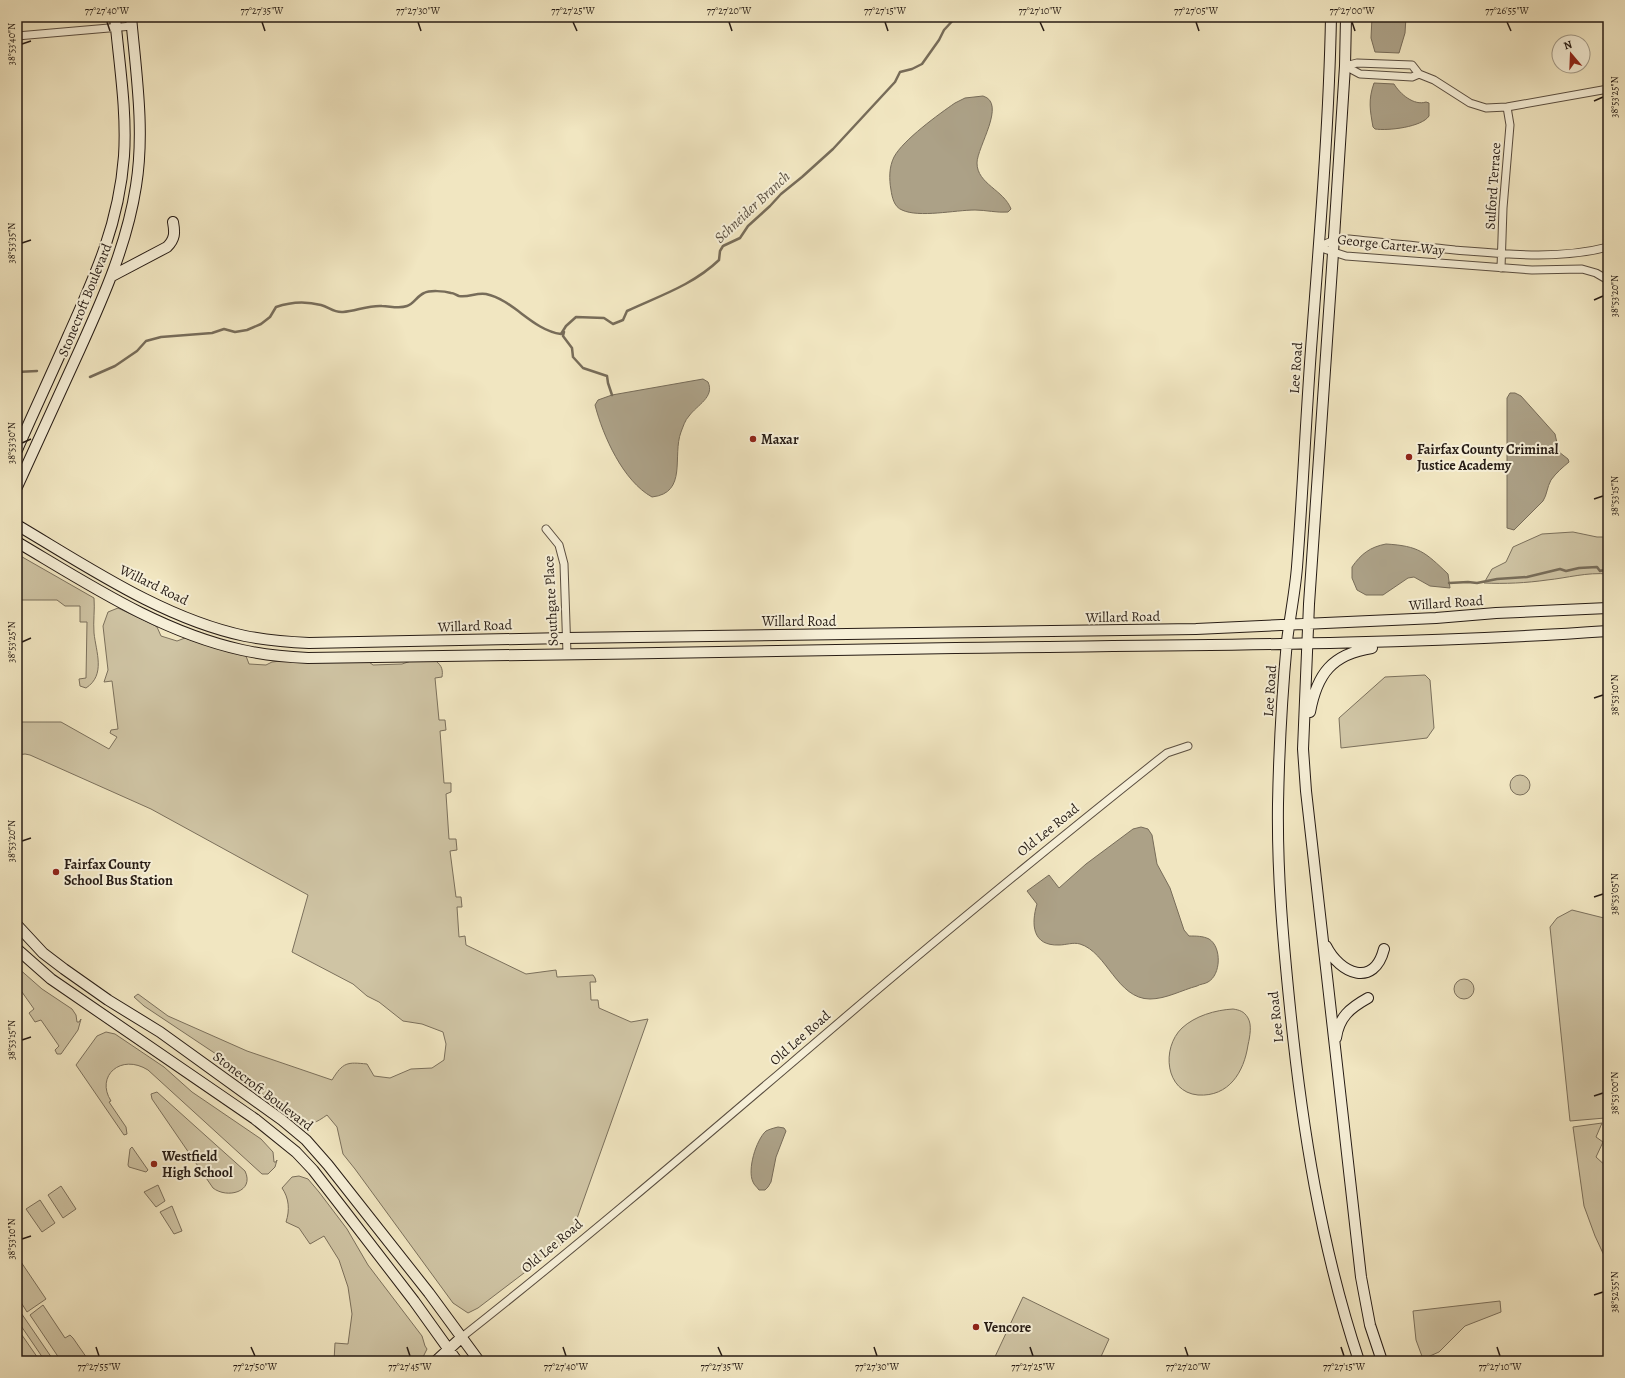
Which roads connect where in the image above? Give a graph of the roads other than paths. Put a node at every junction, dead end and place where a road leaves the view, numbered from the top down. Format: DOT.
graph roads {
  1 [pos="1331,17"];
  2 [pos="1346,17"];
  3 [pos="115,22"];
  4 [pos="131,22"];
  5 [pos="17,36"];
  6 [pos="1345,66"];
  7 [pos="1419,74"];
  8 [pos="1608,89"];
  9 [pos="1507,107"];
  10 [pos="173,222"];
  11 [pos="1334,240"];
  12 [pos="1318,247"];
  13 [pos="1608,247"];
  14 [pos="1333,253"];
  15 [pos="1502,254"];
  16 [pos="1502,268"];
  17 [pos="112,276"];
  18 [pos="1608,280"];
  19 [pos="17,450"];
  20 [pos="17,487"];
  21 [pos="17,525"];
  22 [pos="546,529"];
  23 [pos="17,542"];
  24 [pos="1608,608"];
  25 [pos="1309,624"];
  26 [pos="1289,626"];
  27 [pos="1608,632"];
  28 [pos="566,638"];
  29 [pos="1415,642"];
  30 [pos="1287,644"];
  31 [pos="1309,644"];
  32 [pos="567,654"];
  33 [pos="1188,746"];
  34 [pos="1304,764"];
  35 [pos="17,925"];
  36 [pos="1323,940"];
  37 [pos="17,949"];
  38 [pos="1384,949"];
  39 [pos="1368,998"];
  40 [pos="1335,1049"];
  41 [pos="462,1338"];
  42 [pos="448,1350"];
  43 [pos="1357,1358"];
  44 [pos="436,1361"];
  45 [pos="457,1361"];
  46 [pos="479,1361"];
  47 [pos="1382,1361"];
  1 -- 12 [label="main road, Lee Road"];
  2 -- 6 [label="main road, Lee Road"];
  3 -- 4 [label="street"];
  3 -- 5 [label="street"];
  3 -- 19 [label="main road, Stonecroft Boulevard"];
  4 -- 17 [label="main road, Stonecroft Boulevard"];
  6 -- 7 [label="street"];
  6 -- 7 [label="street"];
  6 -- 11 [label="main road, Lee Road"];
  7 -- 9 [label="street"];
  8 -- 9 [label="street"];
  9 -- 15 [label="street, Sulford Terrace"];
  10 -- 17 [label="main road"];
  11 -- 12 [label="street, George Carter Way"];
  11 -- 14 [label="main road, Lee Road"];
  11 -- 15 [label="street, George Carter Way"];
  12 -- 14 [label="street, George Carter Way"];
  12 -- 26 [label="main road, Lee Road"];
  13 -- 15 [label="street, George Carter Way"];
  14 -- 16 [label="street, George Carter Way"];
  14 -- 25 [label="main road, Lee Road"];
  15 -- 16 [label="street, Sulford Terrace"];
  16 -- 18 [label="street, George Carter Way"];
  17 -- 20 [label="main road, Stonecroft Boulevard"];
  21 -- 28 [label="main road, Willard Road"];
  22 -- 28 [label="street, Southgate Place"];
  23 -- 32 [label="main road, Willard Road"];
  24 -- 25 [label="main road, Willard Road"];
  25 -- 26 [label="main road, Willard Road"];
  25 -- 31 [label="main road, Lee Road"];
  26 -- 28 [label="main road, Willard Road"];
  26 -- 30 [label="main road, Lee Road"];
  27 -- 29 [label="main road, Willard Road"];
  28 -- 32 [label="street, Southgate Place"];
  29 -- 31 [label="main road, Willard Road"];
  29 -- 34 [label="main road"];
  30 -- 31 [label="main road, Willard Road"];
  30 -- 32 [label="main road, Willard Road"];
  30 -- 43 [label="main road, Lee Road"];
  31 -- 34 [label="main road, Lee Road"];
  33 -- 41 [label="street, Old Lee Road"];
  34 -- 36 [label="main road, Lee Road"];
  35 -- 41 [label="main road, Stonecroft Boulevard"];
  36 -- 38 [label="main road"];
  36 -- 40 [label="main road, Lee Road"];
  37 -- 42 [label="main road, Stonecroft Boulevard"];
  39 -- 40 [label="main road"];
  40 -- 47 [label="main road, Lee Road"];
  41 -- 42 [label="main road, Old Lee Road"];
  41 -- 46 [label="main road, Stonecroft Boulevard"];
  42 -- 44 [label="main road, Old Lee Road"];
  42 -- 45 [label="main road, Stonecroft Boulevard"];
}
